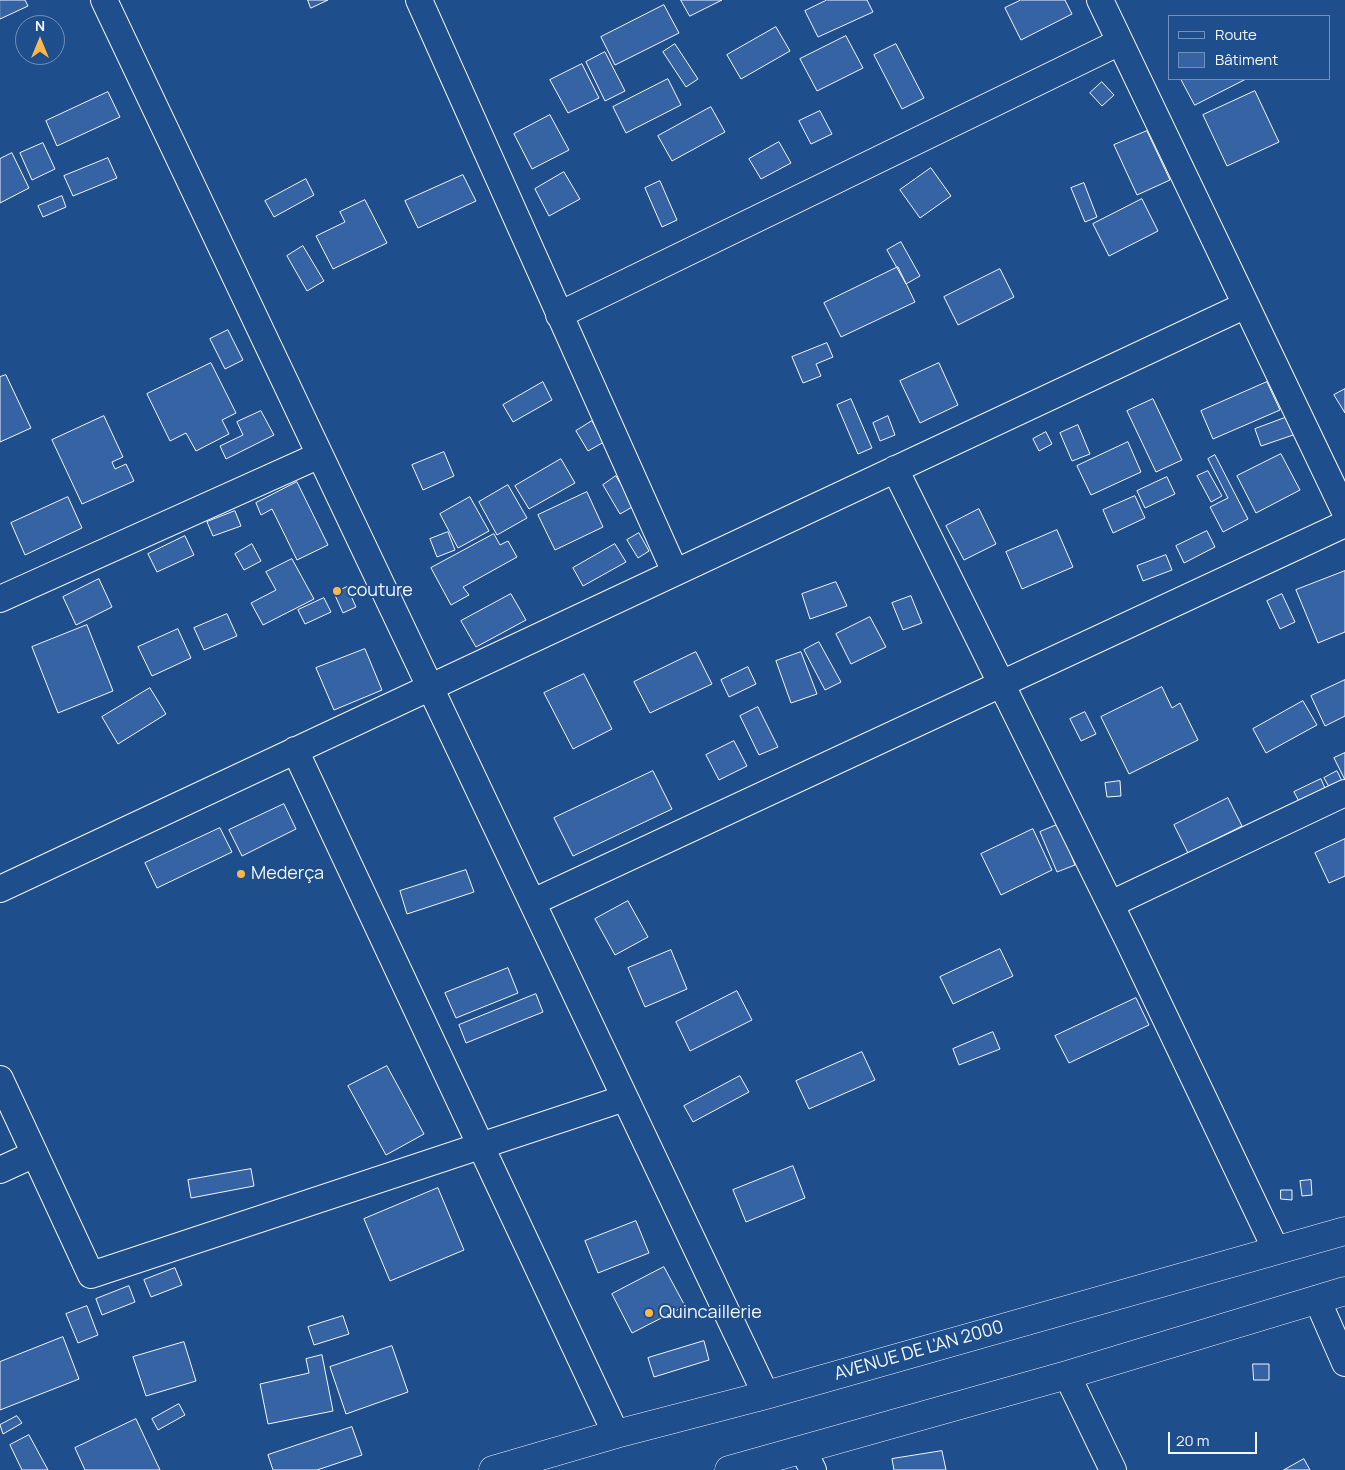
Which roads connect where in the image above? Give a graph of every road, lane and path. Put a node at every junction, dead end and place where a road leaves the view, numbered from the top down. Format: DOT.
graph roads {
  1 [pos="104,0"];
  2 [pos="418,0"];
  3 [pos="1100,0"];
  4 [pos="1120,42"];
  5 [pos="1246,305"];
  6 [pos="559,315"];
  7 [pos="320,455"];
  8 [pos="895,469"];
  9 [pos="1345,512"];
  10 [pos="1345,524"];
  11 [pos="675,572"];
  12 [pos="0,599"];
  13 [pos="1002,684"];
  14 [pos="430,687"];
  15 [pos="295,750"];
  16 [pos="1345,793"];
  17 [pos="0,889"];
  18 [pos="533,902"];
  19 [pos="1110,904"];
  20 [pos="0,1079"];
  21 [pos="625,1098"];
  22 [pos="481,1146"];
  23 [pos="35,1154"];
  24 [pos="0,1170"];
  25 [pos="1345,1231"];
  26 [pos="1276,1250"];
  27 [pos="1345,1291"];
  28 [pos="1317,1300"];
  29 [pos="1345,1363"];
  30 [pos="1067,1375"];
  31 [pos="766,1395"];
  32 [pos="616,1434"];
  33 [pos="808,1460"];
  34 [pos="493,1470"];
  35 [pos="728,1470"];
  36 [pos="1113,1470"];
  1 -- 7 [label="street"];
  2 -- 6 [label="street"];
  3 -- 4 [label="street"];
  4 -- 5 [label="street"];
  4 -- 6 [label="street"];
  5 -- 8 [label="street"];
  5 -- 9 [label="street"];
  6 -- 11 [label="street"];
  7 -- 12 [label="street"];
  7 -- 14 [label="street"];
  8 -- 11 [label="street"];
  8 -- 13 [label="street"];
  10 -- 13 [label="street"];
  11 -- 14 [label="street"];
  13 -- 18 [label="street"];
  13 -- 19 [label="street"];
  14 -- 15 [label="street"];
  14 -- 18 [label="street"];
  15 -- 17 [label="street"];
  15 -- 22 [label="street"];
  16 -- 19 [label="street"];
  18 -- 21 [label="street"];
  19 -- 26 [label="street"];
  20 -- 23 [label="street"];
  21 -- 22 [label="street"];
  21 -- 31 [label="street"];
  22 -- 23 [label="street"];
  22 -- 32 [label="street"];
  23 -- 24 [label="street"];
  25 -- 26 [label="main road, AVENUE DE L'AN 2000"];
  26 -- 31 [label="main road, AVENUE DE L'AN 2000"];
  27 -- 28 [label="main road"];
  28 -- 29 [label="street"];
  28 -- 30 [label="main road"];
  30 -- 33 [label="main road"];
  30 -- 36 [label="street"];
  31 -- 32 [label="main road, AVENUE DE L'AN 2000"];
  32 -- 34 [label="main road, AVENUE DE L'AN 2000"];
  33 -- 35 [label="main road"];
}
